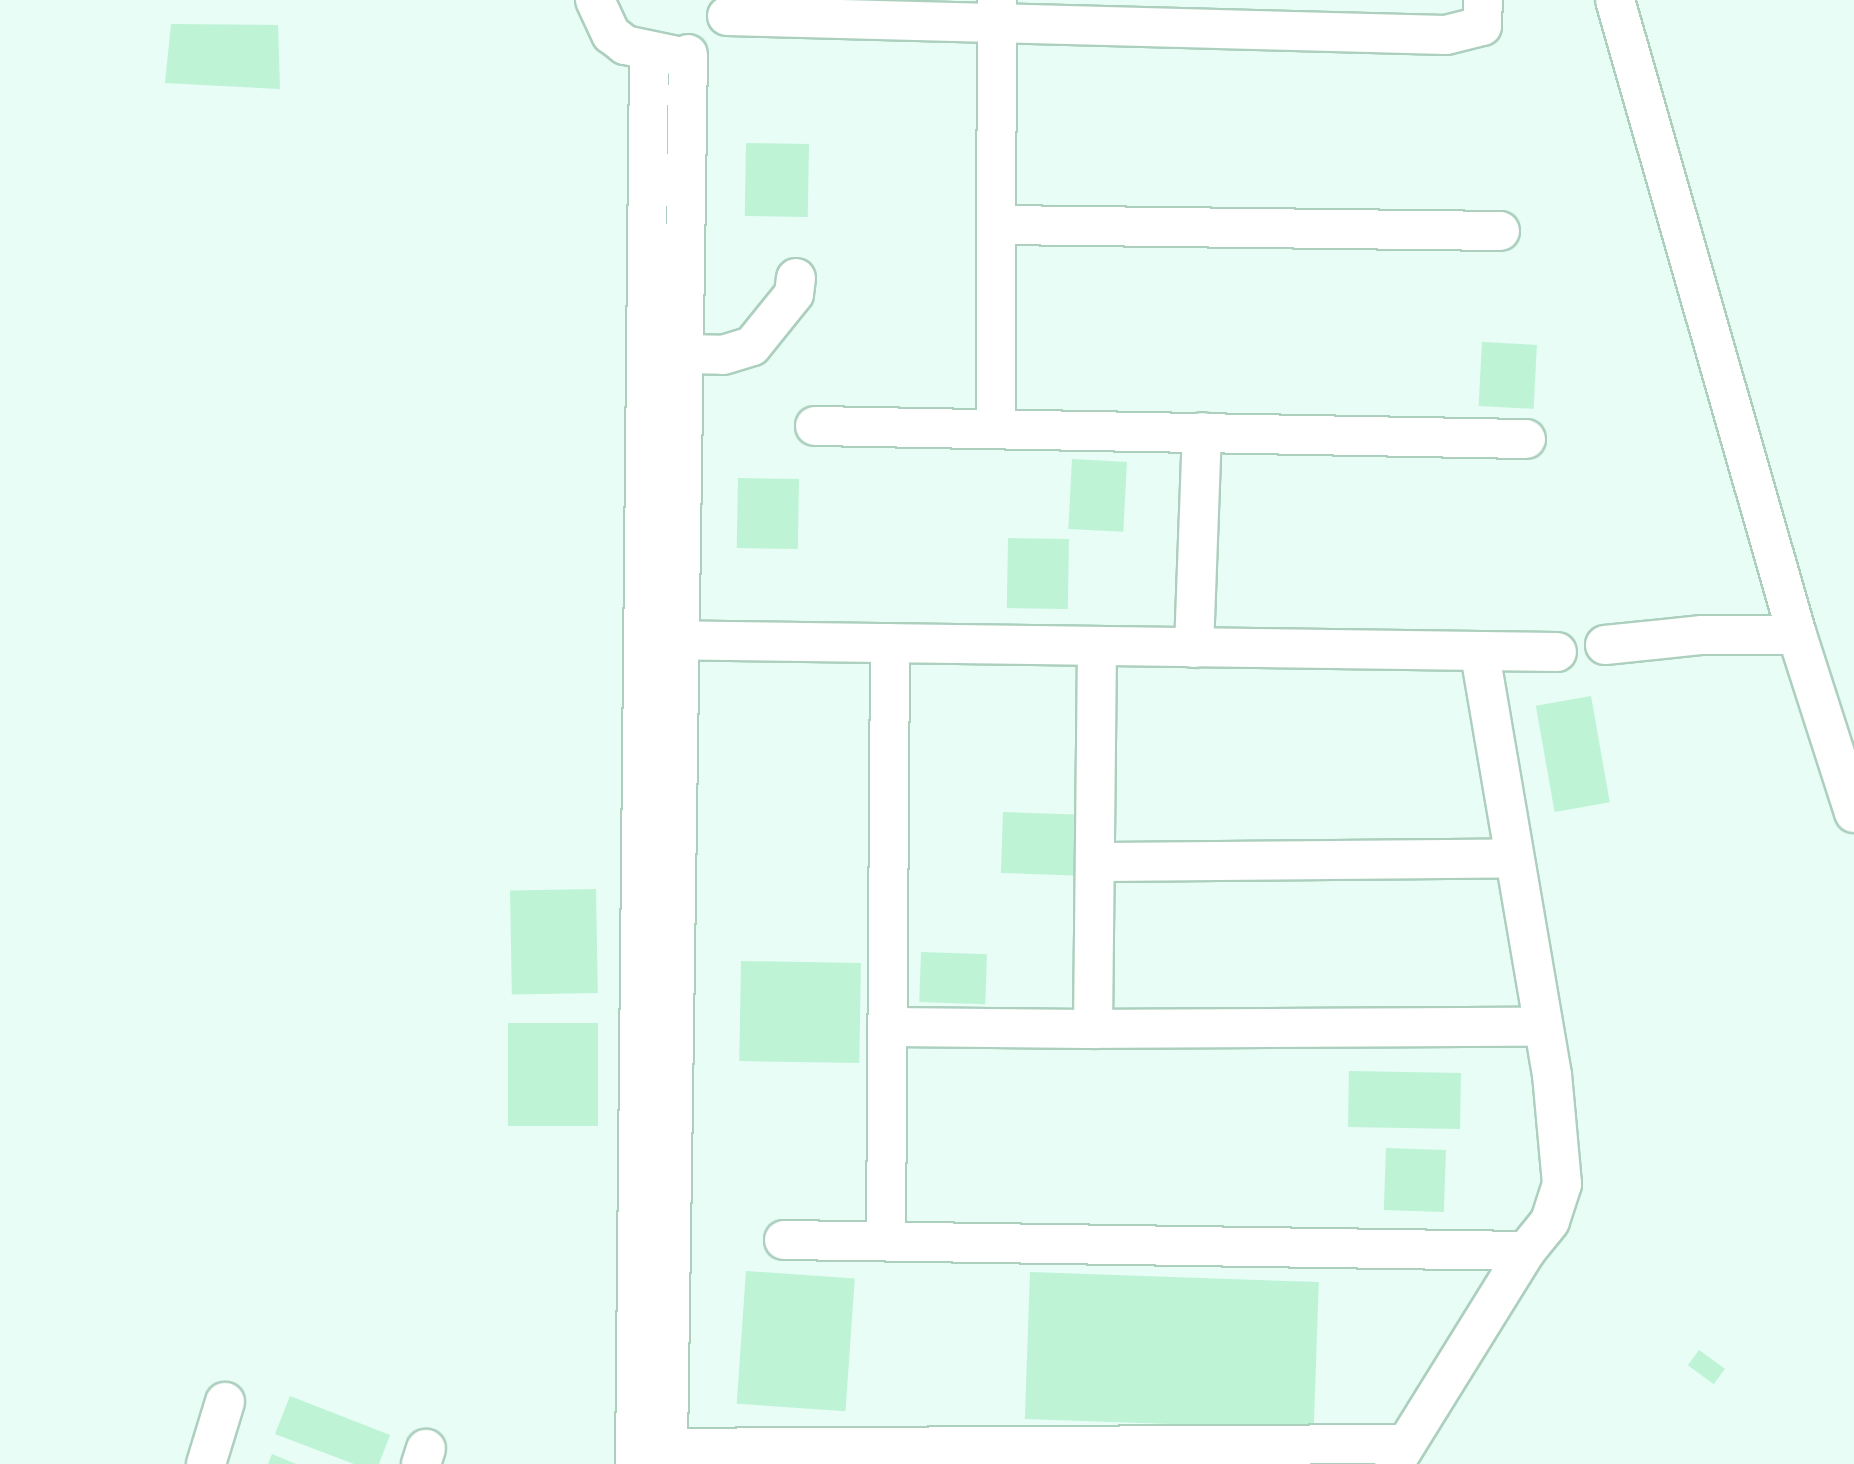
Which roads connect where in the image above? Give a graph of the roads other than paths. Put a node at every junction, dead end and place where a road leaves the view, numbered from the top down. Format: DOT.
graph roads {
  1 [pos="595,0"];
  2 [pos="1483,0"];
  3 [pos="1615,0"];
  4 [pos="728,8"];
  5 [pos="997,12"];
  6 [pos="688,54"];
  7 [pos="649,55"];
  8 [pos="998,225"];
  9 [pos="1500,230"];
  10 [pos="796,278"];
  11 [pos="684,354"];
  12 [pos="815,426"];
  13 [pos="996,429"];
  14 [pos="1202,432"];
  15 [pos="1526,439"];
  16 [pos="1797,635"];
  17 [pos="663,640"];
  18 [pos="890,643"];
  19 [pos="1605,645"];
  20 [pos="1097,647"];
  21 [pos="1194,648"];
  22 [pos="1557,652"];
  23 [pos="1480,654"];
  24 [pos="1854,813"];
  25 [pos="1513,858"];
  26 [pos="1095,862"];
  27 [pos="887,1027"];
  28 [pos="1543,1027"];
  29 [pos="1093,1029"];
  30 [pos="886,1238"];
  31 [pos="784,1240"];
  32 [pos="1526,1251"];
  33 [pos="225,1402"];
  34 [pos="1399,1454"];
  35 [pos="910,1455"];
  36 [pos="651,1456"];
  37 [pos="206,1464"];
  1 -- 7 [label="street"];
  2 -- 5 [label="street"];
  3 -- 16 [label="street"];
  4 -- 5 [label="street"];
  4 -- 6 [label="street"];
  5 -- 8 [label="street"];
  6 -- 7 [label="street"];
  6 -- 11 [label="street"];
  7 -- 17 [label="street"];
  8 -- 9 [label="street"];
  8 -- 13 [label="street"];
  10 -- 11 [label="street"];
  11 -- 17 [label="street"];
  12 -- 13 [label="street"];
  13 -- 14 [label="street"];
  14 -- 15 [label="street"];
  14 -- 21 [label="street"];
  16 -- 19 [label="street"];
  16 -- 24 [label="street"];
  17 -- 18 [label="street"];
  17 -- 36 [label="street"];
  18 -- 20 [label="street"];
  18 -- 27 [label="street"];
  20 -- 21 [label="street"];
  20 -- 26 [label="street"];
  21 -- 23 [label="street"];
  22 -- 23 [label="street"];
  23 -- 25 [label="street"];
  25 -- 26 [label="street"];
  25 -- 28 [label="street"];
  26 -- 29 [label="street"];
  27 -- 29 [label="street"];
  27 -- 30 [label="street"];
  28 -- 29 [label="street"];
  28 -- 32 [label="street"];
  30 -- 31 [label="street"];
  30 -- 32 [label="street"];
  32 -- 34 [label="street"];
  33 -- 37 [label="street"];
  34 -- 35 [label="street"];
  35 -- 36 [label="street"];
}
